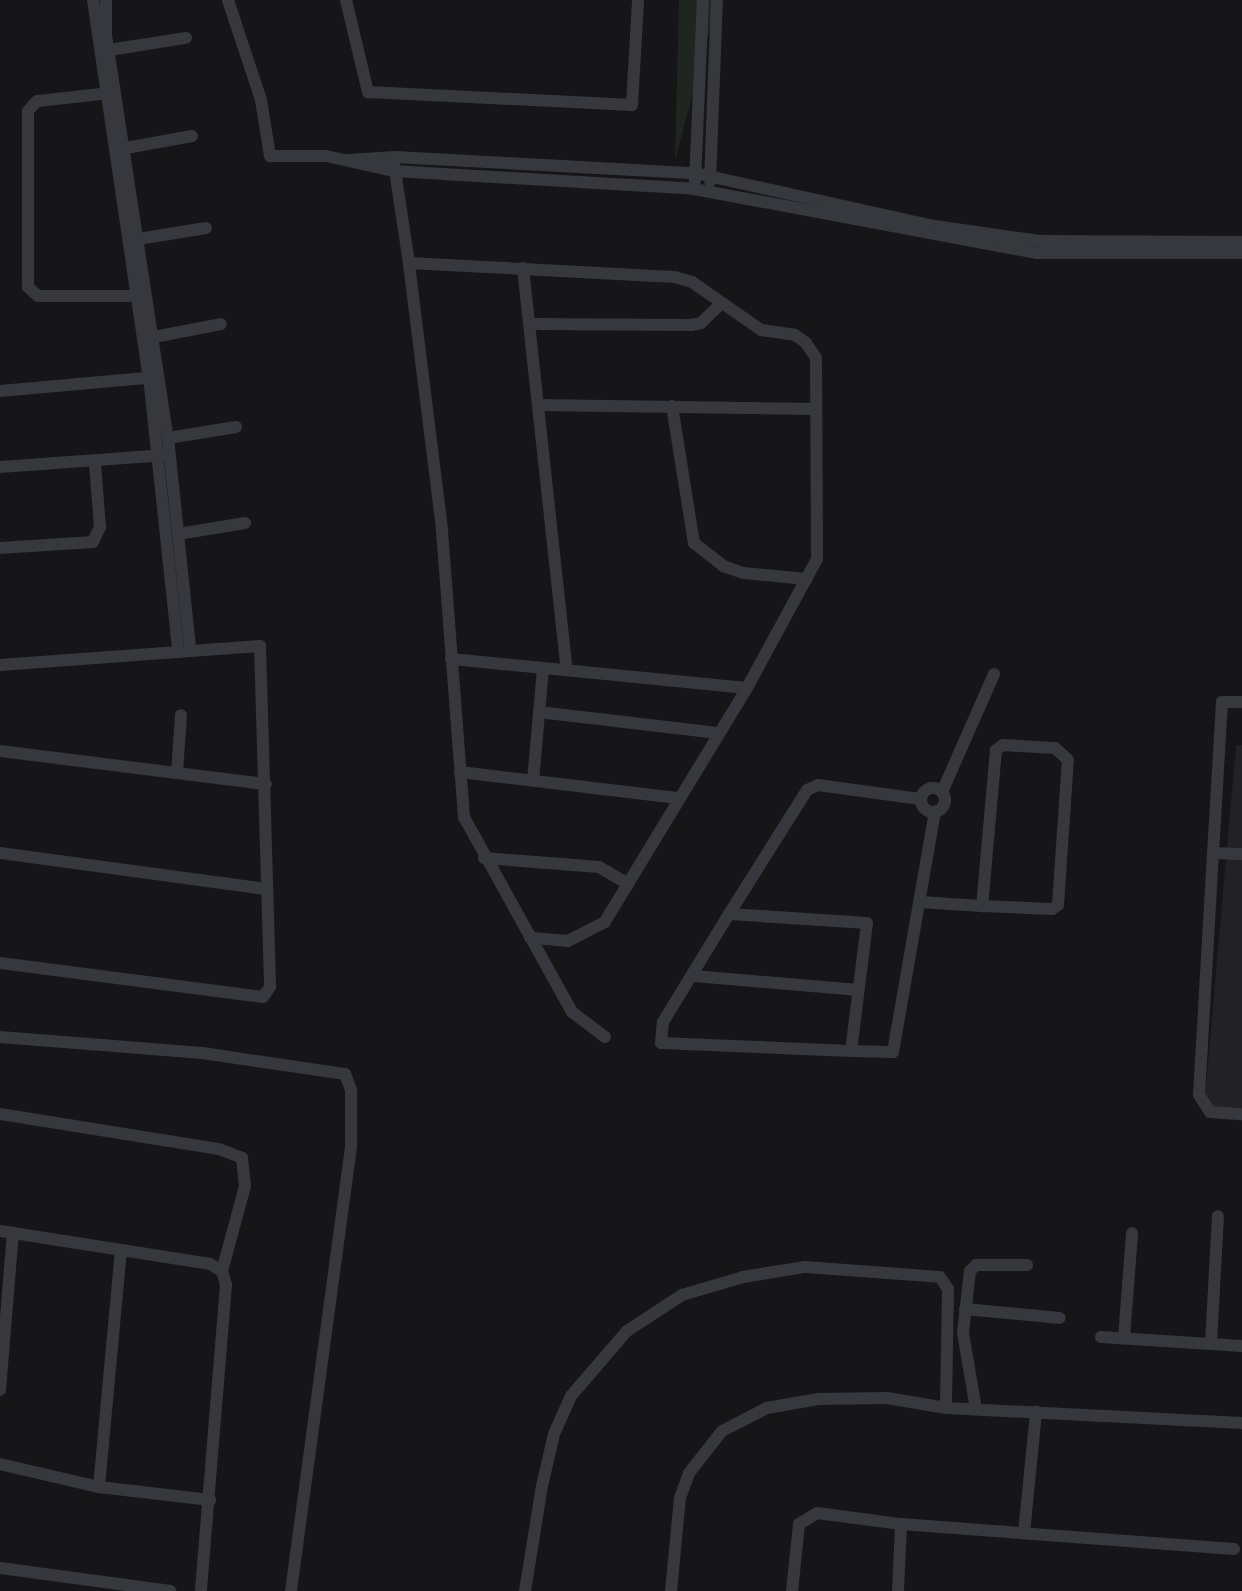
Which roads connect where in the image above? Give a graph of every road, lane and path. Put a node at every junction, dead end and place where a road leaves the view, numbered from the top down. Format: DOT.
graph roads {
  1 [pos="93,0"];
  2 [pos="106,0"];
  3 [pos="228,0"];
  4 [pos="346,0"];
  5 [pos="638,0"];
  6 [pos="703,0"];
  7 [pos="717,0"];
  8 [pos="186,38"];
  9 [pos="109,50"];
  10 [pos="110,93"];
  11 [pos="192,136"];
  12 [pos="126,148"];
  13 [pos="395,157"];
  14 [pos="345,160"];
  15 [pos="394,171"];
  16 [pos="695,173"];
  17 [pos="711,176"];
  18 [pos="694,189"];
  19 [pos="710,192"];
  20 [pos="206,228"];
  21 [pos="135,240"];
  22 [pos="1242,242"];
  23 [pos="1242,253"];
  24 [pos="409,263"];
  25 [pos="523,268"];
  26 [pos="143,296"];
  27 [pos="721,304"];
  28 [pos="221,324"];
  29 [pos="530,324"];
  30 [pos="154,337"];
  31 [pos="154,377"];
  32 [pos="0,391"];
  33 [pos="538,405"];
  34 [pos="672,406"];
  35 [pos="816,409"];
  36 [pos="236,427"];
  37 [pos="168,438"];
  38 [pos="165,455"];
  39 [pos="95,463"];
  40 [pos="0,467"];
  41 [pos="245,523"];
  42 [pos="178,534"];
  43 [pos="0,548"];
  44 [pos="807,579"];
  45 [pos="184,649"];
  46 [pos="451,659"];
  47 [pos="0,665"];
  48 [pos="543,668"];
  49 [pos="567,670"];
  50 [pos="994,674"];
  51 [pos="747,688"];
  52 [pos="1242,702"];
  53 [pos="539,712"];
  54 [pos="181,715"];
  55 [pos="718,733"];
  56 [pos="0,751"];
  57 [pos="460,772"];
  58 [pos="177,773"];
  59 [pos="533,781"];
  60 [pos="266,784"];
  61 [pos="942,792"];
  62 [pos="679,798"];
  63 [pos="920,799"];
  64 [pos="935,812"];
  65 [pos="0,853"];
  66 [pos="1213,853"];
  67 [pos="1242,854"];
  68 [pos="484,858"];
  69 [pos="628,884"];
  70 [pos="268,889"];
  71 [pos="920,902"];
  72 [pos="982,906"];
  73 [pos="729,914"];
  74 [pos="530,938"];
  75 [pos="0,963"];
  76 [pos="694,976"];
  77 [pos="858,990"];
  78 [pos="0,1037"];
  79 [pos="605,1037"];
  80 [pos="851,1051"];
  81 [pos="0,1114"];
  82 [pos="1242,1114"];
  83 [pos="1218,1216"];
  84 [pos="6,1232"];
  85 [pos="1132,1233"];
  86 [pos="121,1252"];
  87 [pos="1027,1265"];
  88 [pos="222,1271"];
  89 [pos="965,1309"];
  90 [pos="1060,1318"];
  91 [pos="3,1335"];
  92 [pos="1101,1337"];
  93 [pos="1124,1338"];
  94 [pos="1211,1344"];
  95 [pos="1242,1346"];
  96 [pos="0,1390"];
  97 [pos="946,1408"];
  98 [pos="976,1409"];
  99 [pos="1036,1412"];
  100 [pos="1242,1423"];
  101 [pos="0,1464"];
  102 [pos="99,1487"];
  103 [pos="210,1500"];
  104 [pos="901,1524"];
  105 [pos="1024,1533"];
  106 [pos="1234,1549"];
  107 [pos="0,1568"];
  108 [pos="170,1591"];
  109 [pos="201,1591"];
  110 [pos="291,1591"];
  111 [pos="525,1591"];
  112 [pos="671,1591"];
  113 [pos="792,1591"];
  114 [pos="898,1591"];
  1 -- 10 [label="street"];
  2 -- 9 [label="street"];
  3 -- 14 [label="street"];
  4 -- 5 [label="street"];
  6 -- 16 [label="street"];
  7 -- 17 [label="street"];
  8 -- 9 [label="street"];
  9 -- 10 [label="street"];
  10 -- 12 [label="street"];
  10 -- 21 [label="street"];
  10 -- 26 [label="street"];
  11 -- 12 [label="street"];
  12 -- 21 [label="street"];
  13 -- 14 [label="street"];
  13 -- 15 [label="street"];
  13 -- 16 [label="street"];
  14 -- 15 [label="street"];
  15 -- 18 [label="street"];
  15 -- 24 [label="street"];
  16 -- 17 [label="street"];
  16 -- 18 [label="street"];
  17 -- 19 [label="street"];
  17 -- 22 [label="street"];
  18 -- 19 [label="street"];
  19 -- 23 [label="street"];
  20 -- 21 [label="street"];
  21 -- 26 [label="street"];
  24 -- 25 [label="street"];
  24 -- 46 [label="street"];
  25 -- 27 [label="street"];
  25 -- 29 [label="street"];
  26 -- 30 [label="street"];
  26 -- 31 [label="street"];
  27 -- 29 [label="street"];
  27 -- 35 [label="street"];
  28 -- 30 [label="street"];
  29 -- 33 [label="street"];
  30 -- 31 [label="street"];
  31 -- 32 [label="street"];
  31 -- 37 [label="street"];
  31 -- 38 [label="street"];
  33 -- 34 [label="street"];
  33 -- 49 [label="street"];
  34 -- 35 [label="street"];
  34 -- 44 [label="street"];
  35 -- 44 [label="street"];
  36 -- 37 [label="street"];
  37 -- 38 [label="street"];
  38 -- 39 [label="street"];
  38 -- 42 [label="street"];
  38 -- 45 [label="street"];
  39 -- 40 [label="street"];
  39 -- 43 [label="street"];
  41 -- 42 [label="street"];
  42 -- 45 [label="street"];
  44 -- 51 [label="street"];
  45 -- 47 [label="street"];
  45 -- 60 [label="street"];
  46 -- 48 [label="street"];
  46 -- 57 [label="street"];
  48 -- 49 [label="street"];
  48 -- 53 [label="street"];
  49 -- 51 [label="street"];
  50 -- 61 [label="street"];
  51 -- 55 [label="street"];
  52 -- 66 [label="street"];
  53 -- 55 [label="street"];
  53 -- 59 [label="street"];
  54 -- 58 [label="street"];
  55 -- 62 [label="street"];
  56 -- 58 [label="street"];
  57 -- 59 [label="street"];
  57 -- 68 [label="street"];
  58 -- 60 [label="street"];
  59 -- 62 [label="street"];
  60 -- 70 [label="street"];
  61 -- 63 [label="street"];
  61 -- 64 [label="street"];
  62 -- 69 [label="street"];
  63 -- 64 [label="street"];
  63 -- 73 [label="street"];
  64 -- 71 [label="street"];
  65 -- 70 [label="street"];
  66 -- 67 [label="street"];
  66 -- 82 [label="street"];
  68 -- 69 [label="street"];
  68 -- 74 [label="street"];
  69 -- 74 [label="street"];
  70 -- 75 [label="street"];
  71 -- 72 [label="street"];
  71 -- 80 [label="street"];
  72 -- 72 [label="street"];
  73 -- 76 [label="street"];
  73 -- 77 [label="street"];
  74 -- 79 [label="street"];
  76 -- 77 [label="street"];
  76 -- 80 [label="street"];
  77 -- 80 [label="street"];
  78 -- 110 [label="street"];
  81 -- 88 [label="street"];
  83 -- 94 [label="street"];
  84 -- 86 [label="street"];
  84 -- 91 [label="street"];
  85 -- 93 [label="street"];
  86 -- 88 [label="street"];
  86 -- 102 [label="street"];
  87 -- 89 [label="street"];
  88 -- 103 [label="street"];
  89 -- 90 [label="street"];
  89 -- 98 [label="street"];
  91 -- 96 [label="street"];
  92 -- 93 [label="street"];
  93 -- 94 [label="street"];
  94 -- 95 [label="street"];
  97 -- 98 [label="street"];
  97 -- 111 [label="street"];
  97 -- 112 [label="street"];
  98 -- 99 [label="street"];
  99 -- 100 [label="street"];
  99 -- 105 [label="street"];
  101 -- 102 [label="street"];
  102 -- 103 [label="street"];
  103 -- 109 [label="street"];
  104 -- 105 [label="street"];
  104 -- 113 [label="street"];
  104 -- 114 [label="street"];
  105 -- 106 [label="street"];
  107 -- 108 [label="street"];
}
